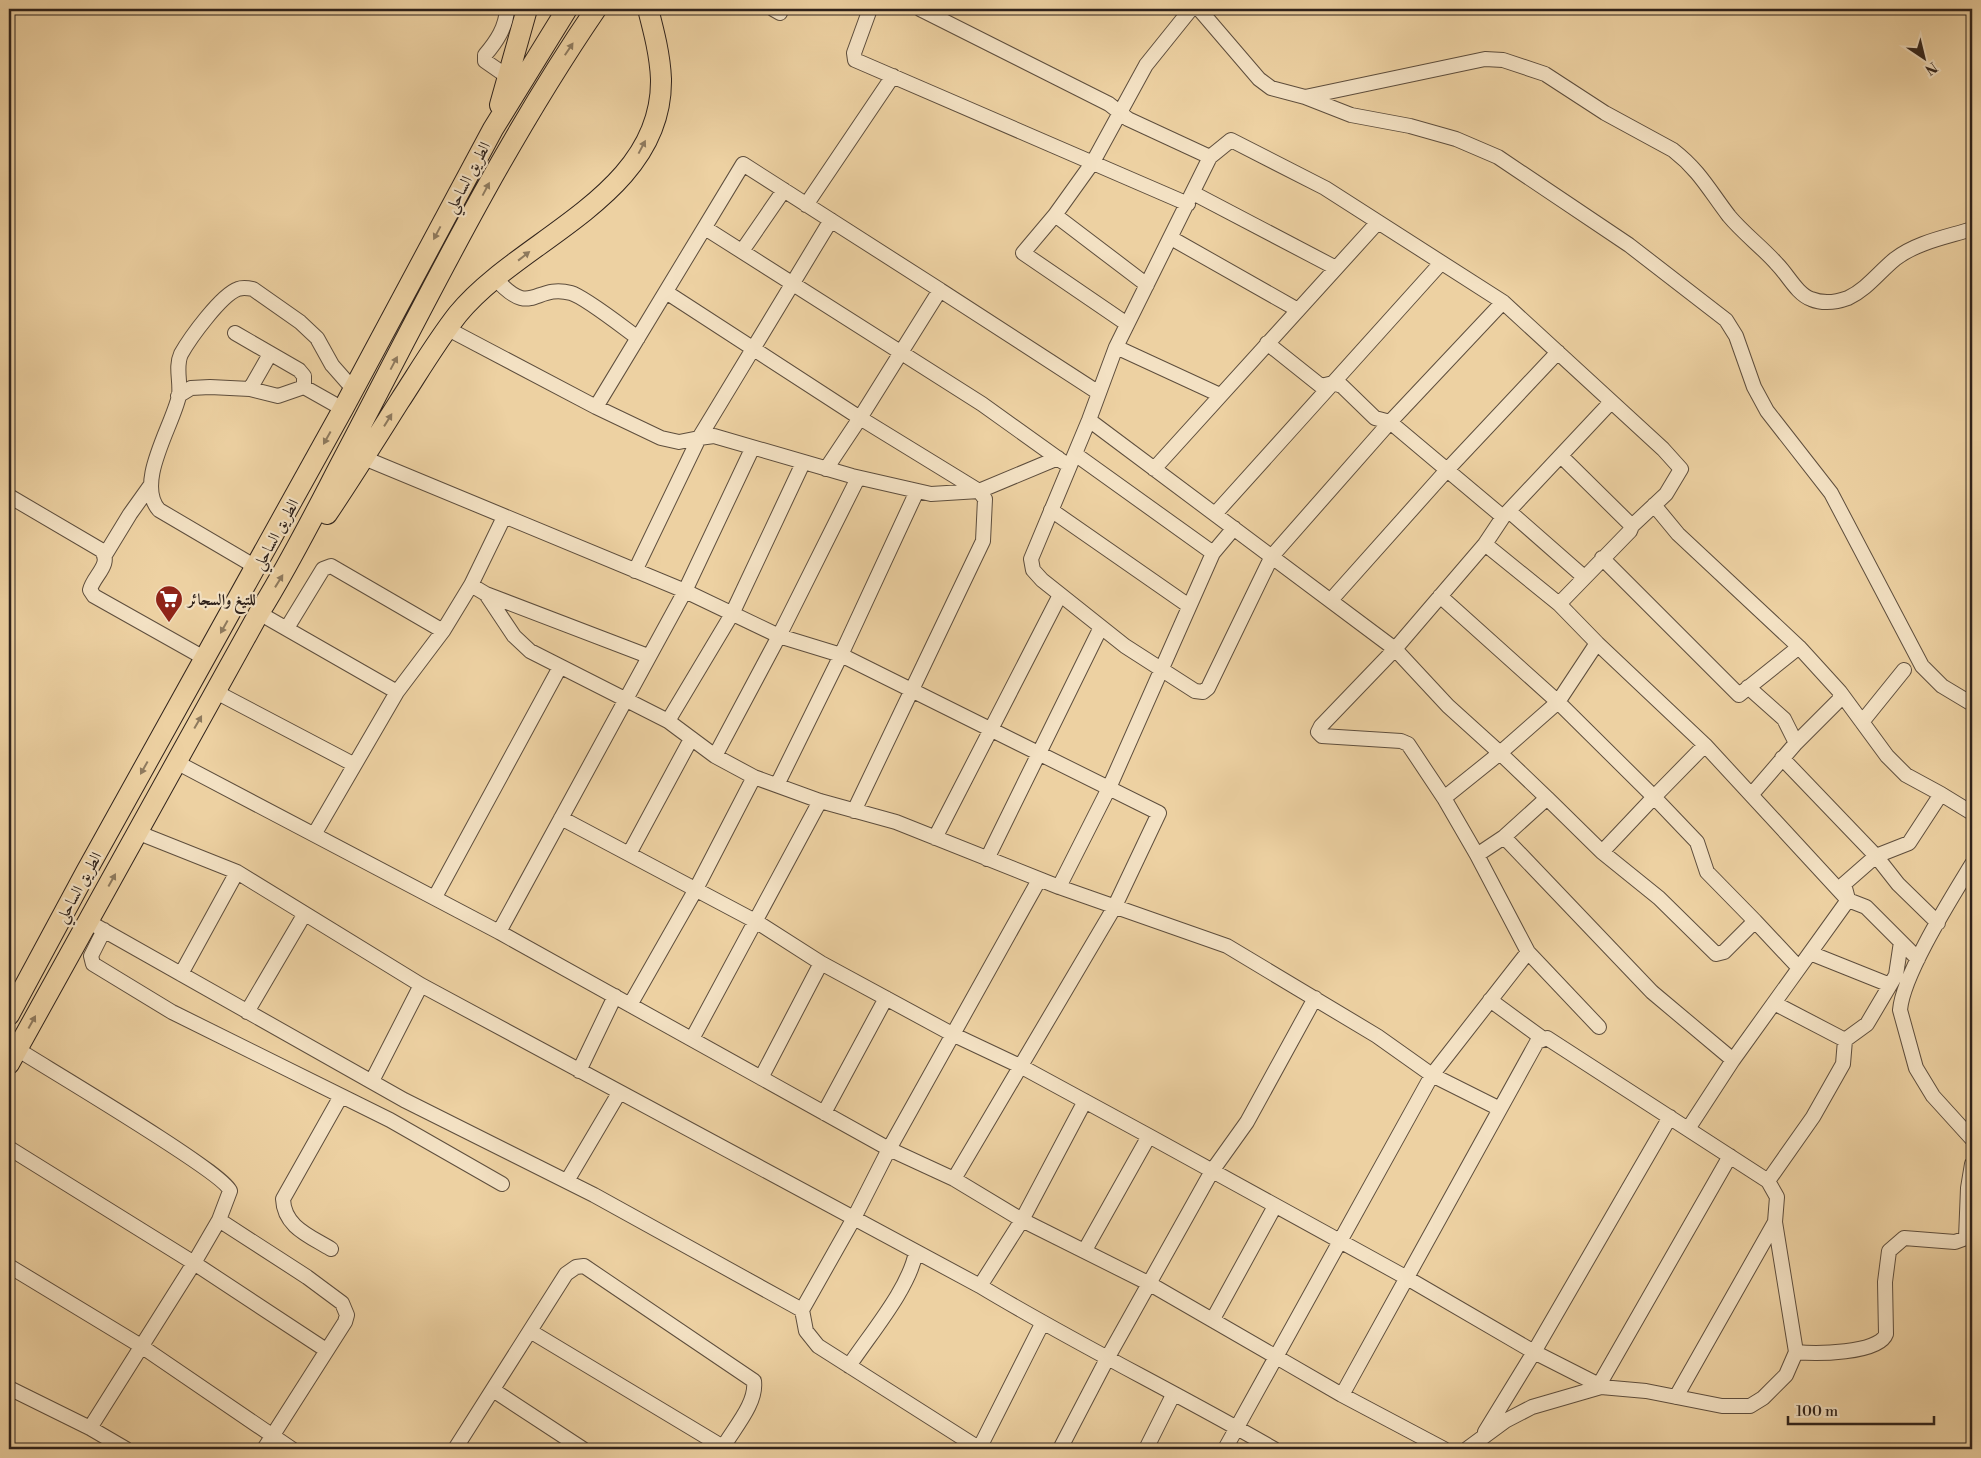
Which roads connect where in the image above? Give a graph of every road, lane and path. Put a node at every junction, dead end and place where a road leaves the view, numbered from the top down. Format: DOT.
graph roads {
  1 [pos="507,9"];
  2 [pos="527,9"];
  3 [pos="567,9"];
  4 [pos="596,9"];
  5 [pos="648,9"];
  6 [pos="870,9"];
  7 [pos="920,9"];
  8 [pos="1191,9"];
  9 [pos="1199,9"];
  10 [pos="893,76"];
  11 [pos="508,77"];
  12 [pos="1305,97"];
  13 [pos="1119,112"];
  14 [pos="493,129"];
  15 [pos="1210,157"];
  16 [pos="1093,162"];
  17 [pos="784,190"];
  18 [pos="1190,198"];
  19 [pos="806,204"];
  20 [pos="1055,215"];
  21 [pos="831,220"];
  22 [pos="1378,222"];
  23 [pos="705,228"];
  24 [pos="1972,229"];
  25 [pos="1171,238"];
  26 [pos="742,251"];
  27 [pos="1441,263"];
  28 [pos="1336,268"];
  29 [pos="495,278"];
  30 [pos="793,284"];
  31 [pos="1147,285"];
  32 [pos="940,290"];
  33 [pos="666,292"];
  34 [pos="1503,302"];
  35 [pos="1298,310"];
  36 [pos="1127,324"];
  37 [pos="448,329"];
  38 [pos="235,333"];
  39 [pos="638,338"];
  40 [pos="1267,343"];
  41 [pos="1116,347"];
  42 [pos="754,348"];
  43 [pos="1558,352"];
  44 [pos="902,353"];
  45 [pos="270,354"];
  46 [pos="1333,383"];
  47 [pos="304,388"];
  48 [pos="250,389"];
  49 [pos="354,390"];
  50 [pos="1099,393"];
  51 [pos="1220,395"];
  52 [pos="178,396"];
  53 [pos="1611,402"];
  54 [pos="596,407"];
  55 [pos="343,409"];
  56 [pos="860,418"];
  57 [pos="1089,420"];
  58 [pos="1390,422"];
  59 [pos="699,438"];
  60 [pos="752,449"];
  61 [pos="355,455"];
  62 [pos="1562,456"];
  63 [pos="1058,458"];
  64 [pos="1072,460"];
  65 [pos="804,463"];
  66 [pos="826,469"];
  67 [pos="1154,469"];
  68 [pos="1447,470"];
  69 [pos="858,478"];
  70 [pos="150,486"];
  71 [pos="917,491"];
  72 [pos="979,491"];
  73 [pos="9,496"];
  74 [pos="1654,505"];
  75 [pos="1051,510"];
  76 [pos="1216,514"];
  77 [pos="1506,515"];
  78 [pos="504,517"];
  79 [pos="1632,526"];
  80 [pos="1234,528"];
  81 [pos="1485,544"];
  82 [pos="1213,554"];
  83 [pos="105,555"];
  84 [pos="1272,556"];
  85 [pos="1602,558"];
  86 [pos="256,567"];
  87 [pos="635,571"];
  88 [pos="1584,577"];
  89 [pos="471,585"];
  90 [pos="685,591"];
  91 [pos="486,594"];
  92 [pos="1060,595"];
  93 [pos="1440,596"];
  94 [pos="1331,600"];
  95 [pos="1559,604"];
  96 [pos="1189,606"];
  97 [pos="260,613"];
  98 [pos="732,614"];
  99 [pos="1101,627"];
  100 [pos="286,628"];
  101 [pos="443,631"];
  102 [pos="779,636"];
  103 [pos="1597,643"];
  104 [pos="1799,647"];
  105 [pos="1395,649"];
  106 [pos="841,655"];
  107 [pos="648,656"];
  108 [pos="206,659"];
  109 [pos="560,667"];
  110 [pos="1163,670"];
  111 [pos="1904,670"];
  112 [pos="1748,687"];
  113 [pos="910,689"];
  114 [pos="216,692"];
  115 [pos="397,692"];
  116 [pos="1840,692"];
  117 [pos="624,701"];
  118 [pos="1558,702"];
  119 [pos="1972,704"];
  120 [pos="668,721"];
  121 [pos="1862,722"];
  122 [pos="991,729"];
  123 [pos="691,739"];
  124 [pos="1796,742"];
  125 [pos="1705,745"];
  126 [pos="1039,752"];
  127 [pos="1500,753"];
  128 [pos="715,756"];
  129 [pos="1782,758"];
  130 [pos="176,762"];
  131 [pos="353,764"];
  132 [pos="754,777"];
  133 [pos="777,785"];
  134 [pos="1110,788"];
  135 [pos="1752,794"];
  136 [pos="1941,794"];
  137 [pos="1654,797"];
  138 [pos="1444,798"];
  139 [pos="1547,798"];
  140 [pos="820,801"];
  141 [pos="854,811"];
  142 [pos="1972,813"];
  143 [pos="561,818"];
  144 [pos="138,833"];
  145 [pos="315,833"];
  146 [pos="1504,837"];
  147 [pos="935,838"];
  148 [pos="1602,852"];
  149 [pos="629,854"];
  150 [pos="1477,854"];
  151 [pos="1876,856"];
  152 [pos="987,859"];
  153 [pos="1972,864"];
  154 [pos="237,872"];
  155 [pos="1039,880"];
  156 [pos="1059,887"];
  157 [pos="696,890"];
  158 [pos="435,897"];
  159 [pos="1848,900"];
  160 [pos="1114,908"];
  161 [pos="304,915"];
  162 [pos="1755,921"];
  163 [pos="757,922"];
  164 [pos="1938,923"];
  165 [pos="96,926"];
  166 [pos="499,932"];
  167 [pos="1901,942"];
  168 [pos="1528,952"];
  169 [pos="1810,953"];
  170 [pos="1918,959"];
  171 [pos="821,963"];
  172 [pos="1799,968"];
  173 [pos="181,974"];
  174 [pos="421,985"];
  175 [pos="1890,985"];
  176 [pos="615,996"];
  177 [pos="886,998"];
  178 [pos="1315,998"];
  179 [pos="1490,1000"];
  180 [pos="1774,1003"];
  181 [pos="630,1005"];
  182 [pos="247,1012"];
  183 [pos="9,1015"];
  184 [pos="1599,1027"];
  185 [pos="952,1034"];
  186 [pos="1542,1038"];
  187 [pos="692,1040"];
  188 [pos="1845,1040"];
  189 [pos="13,1057"];
  190 [pos="1733,1060"];
  191 [pos="1022,1067"];
  192 [pos="579,1071"];
  193 [pos="1432,1075"];
  194 [pos="761,1078"];
  195 [pos="372,1081"];
  196 [pos="619,1093"];
  197 [pos="341,1096"];
  198 [pos="1085,1101"];
  199 [pos="1498,1108"];
  200 [pos="824,1113"];
  201 [pos="1670,1117"];
  202 [pos="1688,1129"];
  203 [pos="1149,1136"];
  204 [pos="1972,1139"];
  205 [pos="9,1148"];
  206 [pos="889,1149"];
  207 [pos="1730,1156"];
  208 [pos="1972,1164"];
  209 [pos="1212,1172"];
  210 [pos="954,1179"];
  211 [pos="567,1181"];
  212 [pos="1768,1181"];
  213 [pos="502,1184"];
  214 [pos="1274,1206"];
  215 [pos="854,1218"];
  216 [pos="219,1220"];
  217 [pos="1022,1220"];
  218 [pos="1775,1222"];
  219 [pos="1970,1236"];
  220 [pos="1340,1242"];
  221 [pos="332,1249"];
  222 [pos="1085,1250"];
  223 [pos="916,1252"];
  224 [pos="194,1262"];
  225 [pos="9,1266"];
  226 [pos="1407,1278"];
  227 [pos="1150,1284"];
  228 [pos="980,1286"];
  229 [pos="802,1310"];
  230 [pos="1213,1319"];
  231 [pos="1042,1324"];
  232 [pos="530,1331"];
  233 [pos="141,1346"];
  234 [pos="326,1350"];
  235 [pos="1534,1352"];
  236 [pos="1796,1352"];
  237 [pos="1108,1357"];
  238 [pos="1277,1357"];
  239 [pos="849,1366"];
  240 [pos="1600,1386"];
  241 [pos="9,1388"];
  242 [pos="493,1390"];
  243 [pos="1174,1394"];
  244 [pos="1342,1395"];
  245 [pos="1676,1397"];
  246 [pos="90,1428"];
  247 [pos="1238,1428"];
  248 [pos="272,1436"];
  249 [pos="1482,1437"];
  250 [pos="723,1448"];
  251 [pos="126,1449"];
  252 [pos="264,1449"];
  253 [pos="292,1449"];
  254 [pos="455,1449"];
  255 [pos="583,1449"];
  256 [pos="980,1449"];
  257 [pos="1060,1449"];
  258 [pos="1146,1449"];
  259 [pos="1225,1449"];
  260 [pos="1274,1449"];
  261 [pos="1444,1449"];
  262 [pos="1467,1449"];
  1 -- 11 [label="street"];
  2 -- 11 [label="highway, الطريق الساحلي"];
  3 -- 14 [label="highway, الطريق الساحلي"];
  61 -- 4 [label="highway, الطريق الساحلي, one-way"];
  29 -- 5 [label="highway, one-way"];
  6 -- 10 [label="street"];
  7 -- 13 [label="street"];
  8 -- 13 [label="street"];
  9 -- 12 [label="street"];
  10 -- 16 [label="street"];
  10 -- 19 [label="street"];
  11 -- 14 [label="highway, الطريق الساحلي"];
  12 -- 24 [label="street"];
  12 -- 119 [label="street"];
  13 -- 15 [label="street"];
  13 -- 16 [label="street"];
  14 -- 49 [label="highway, الطريق الساحلي, one-way"];
  15 -- 18 [label="street"];
  15 -- 22 [label="street"];
  16 -- 18 [label="street"];
  16 -- 20 [label="street"];
  17 -- 19 [label="street"];
  17 -- 23 [label="street"];
  17 -- 26 [label="street"];
  18 -- 25 [label="street"];
  18 -- 28 [label="street"];
  19 -- 21 [label="street"];
  20 -- 31 [label="street"];
  20 -- 36 [label="street"];
  21 -- 30 [label="street"];
  21 -- 32 [label="street"];
  22 -- 27 [label="street"];
  22 -- 28 [label="street"];
  23 -- 26 [label="street"];
  23 -- 33 [label="street"];
  25 -- 31 [label="street"];
  25 -- 35 [label="street"];
  26 -- 30 [label="street"];
  27 -- 34 [label="street"];
  27 -- 46 [label="street"];
  28 -- 35 [label="street"];
  29 -- 37 [label="highway"];
  29 -- 39 [label="street"];
  30 -- 42 [label="street"];
  30 -- 44 [label="street"];
  31 -- 36 [label="street"];
  32 -- 44 [label="street"];
  32 -- 50 [label="street"];
  33 -- 39 [label="street"];
  33 -- 42 [label="street"];
  34 -- 43 [label="street"];
  34 -- 58 [label="street"];
  35 -- 40 [label="street"];
  36 -- 41 [label="street"];
  37 -- 54 [label="street"];
  61 -- 37 [label="highway, one-way"];
  38 -- 45 [label="street"];
  39 -- 54 [label="street"];
  40 -- 46 [label="street"];
  40 -- 51 [label="street"];
  41 -- 50 [label="street"];
  41 -- 51 [label="street"];
  42 -- 56 [label="street"];
  42 -- 59 [label="street"];
  43 -- 53 [label="street"];
  43 -- 68 [label="street"];
  44 -- 56 [label="street"];
  44 -- 63 [label="street"];
  45 -- 47 [label="street"];
  45 -- 48 [label="street"];
  46 -- 58 [label="street"];
  46 -- 76 [label="street"];
  47 -- 48 [label="street"];
  47 -- 55 [label="street"];
  48 -- 52 [label="street"];
  49 -- 52 [label="street"];
  49 -- 55 [label="highway, الطريق الساحلي"];
  50 -- 57 [label="street"];
  51 -- 67 [label="street"];
  52 -- 70 [label="street"];
  53 -- 62 [label="street"];
  53 -- 74 [label="street"];
  54 -- 59 [label="street"];
  55 -- 86 [label="highway, الطريق الساحلي, one-way"];
  56 -- 66 [label="street"];
  56 -- 72 [label="street"];
  57 -- 64 [label="street"];
  57 -- 67 [label="street"];
  58 -- 68 [label="street"];
  58 -- 84 [label="street"];
  59 -- 60 [label="street"];
  59 -- 87 [label="street"];
  60 -- 65 [label="street"];
  60 -- 90 [label="street"];
  61 -- 78 [label="street"];
  97 -- 61 [label="highway, الطريق الساحلي, one-way"];
  62 -- 77 [label="street"];
  62 -- 79 [label="street"];
  63 -- 64 [label="street"];
  63 -- 72 [label="street"];
  64 -- 75 [label="street"];
  64 -- 82 [label="street"];
  65 -- 66 [label="street"];
  65 -- 98 [label="street"];
  66 -- 69 [label="street"];
  67 -- 76 [label="street"];
  68 -- 77 [label="street"];
  68 -- 94 [label="street"];
  69 -- 71 [label="street"];
  69 -- 102 [label="street"];
  70 -- 83 [label="street"];
  70 -- 86 [label="street"];
  71 -- 72 [label="street"];
  71 -- 106 [label="street"];
  72 -- 113 [label="street"];
  73 -- 83 [label="street"];
  74 -- 79 [label="street"];
  74 -- 104 [label="street"];
  75 -- 92 [label="street"];
  75 -- 96 [label="street"];
  76 -- 80 [label="street"];
  77 -- 81 [label="street"];
  77 -- 88 [label="street"];
  78 -- 87 [label="street"];
  78 -- 89 [label="street"];
  79 -- 85 [label="street"];
  80 -- 82 [label="street"];
  80 -- 84 [label="street"];
  81 -- 93 [label="street"];
  81 -- 95 [label="street"];
  82 -- 96 [label="street"];
  83 -- 108 [label="street"];
  84 -- 94 [label="street"];
  84 -- 110 [label="street"];
  85 -- 88 [label="street"];
  85 -- 112 [label="street"];
  86 -- 108 [label="highway, الطريق الساحلي, one-way"];
  87 -- 90 [label="street"];
  88 -- 95 [label="street"];
  89 -- 91 [label="street"];
  89 -- 101 [label="street"];
  90 -- 98 [label="street"];
  90 -- 107 [label="street"];
  91 -- 107 [label="street"];
  91 -- 109 [label="street"];
  92 -- 99 [label="street"];
  92 -- 122 [label="street"];
  93 -- 105 [label="street"];
  93 -- 118 [label="street"];
  94 -- 105 [label="street"];
  95 -- 103 [label="street"];
  96 -- 110 [label="street"];
  97 -- 100 [label="street"];
  97 -- 114 [label="highway, الطريق الساحلي"];
  98 -- 102 [label="street"];
  98 -- 120 [label="street"];
  99 -- 110 [label="street"];
  99 -- 126 [label="street"];
  100 -- 101 [label="street"];
  100 -- 115 [label="street"];
  101 -- 115 [label="street"];
  102 -- 106 [label="street"];
  102 -- 128 [label="street"];
  103 -- 118 [label="street"];
  103 -- 125 [label="street"];
  104 -- 112 [label="street"];
  104 -- 116 [label="street"];
  105 -- 127 [label="street"];
  105 -- 138 [label="street"];
  106 -- 113 [label="street"];
  106 -- 133 [label="street"];
  107 -- 117 [label="street"];
  108 -- 183 [label="highway, الطريق الساحلي, one-way"];
  109 -- 117 [label="street"];
  109 -- 158 [label="street"];
  110 -- 134 [label="street"];
  111 -- 121 [label="street"];
  112 -- 124 [label="street"];
  113 -- 122 [label="street"];
  113 -- 141 [label="street"];
  130 -- 114 [label="highway, الطريق الساحلي, one-way"];
  114 -- 131 [label="street"];
  115 -- 131 [label="street"];
  116 -- 121 [label="street"];
  116 -- 124 [label="street"];
  117 -- 120 [label="street"];
  117 -- 143 [label="street"];
  118 -- 127 [label="street"];
  118 -- 137 [label="street"];
  120 -- 123 [label="street"];
  121 -- 136 [label="street"];
  122 -- 126 [label="street"];
  122 -- 147 [label="street"];
  123 -- 128 [label="street"];
  123 -- 149 [label="street"];
  124 -- 129 [label="street"];
  125 -- 135 [label="street"];
  125 -- 137 [label="street"];
  126 -- 134 [label="street"];
  126 -- 152 [label="street"];
  127 -- 138 [label="street"];
  127 -- 139 [label="street"];
  128 -- 132 [label="street"];
  129 -- 135 [label="street"];
  129 -- 151 [label="street"];
  130 -- 144 [label="highway, الطريق الساحلي"];
  130 -- 145 [label="street"];
  131 -- 145 [label="street"];
  132 -- 133 [label="street"];
  132 -- 157 [label="street"];
  133 -- 140 [label="street"];
  134 -- 156 [label="street"];
  134 -- 160 [label="street"];
  135 -- 159 [label="street"];
  136 -- 142 [label="street"];
  136 -- 151 [label="street"];
  137 -- 148 [label="street"];
  137 -- 162 [label="street"];
  138 -- 150 [label="street"];
  139 -- 146 [label="street"];
  139 -- 148 [label="street"];
  140 -- 141 [label="street"];
  140 -- 163 [label="street"];
  141 -- 147 [label="street"];
  143 -- 149 [label="street"];
  143 -- 166 [label="street"];
  144 -- 154 [label="street"];
  165 -- 144 [label="highway, الطريق الساحلي, one-way"];
  145 -- 158 [label="street"];
  146 -- 150 [label="street"];
  146 -- 190 [label="street"];
  147 -- 152 [label="street"];
  148 -- 162 [label="street"];
  149 -- 157 [label="street"];
  150 -- 168 [label="street"];
  151 -- 159 [label="street"];
  151 -- 164 [label="street"];
  152 -- 155 [label="street"];
  153 -- 164 [label="street"];
  154 -- 161 [label="street"];
  154 -- 173 [label="street"];
  155 -- 156 [label="street"];
  155 -- 185 [label="street"];
  156 -- 160 [label="street"];
  157 -- 163 [label="street"];
  157 -- 181 [label="street"];
  158 -- 166 [label="street"];
  159 -- 167 [label="street"];
  159 -- 169 [label="street"];
  160 -- 178 [label="street"];
  160 -- 191 [label="street"];
  161 -- 174 [label="street"];
  161 -- 182 [label="street"];
  162 -- 172 [label="street"];
  163 -- 171 [label="street"];
  163 -- 187 [label="street"];
  164 -- 170 [label="street"];
  165 -- 173 [label="street"];
  189 -- 165 [label="highway, الطريق الساحلي, one-way"];
  165 -- 197 [label="street"];
  166 -- 176 [label="street"];
  167 -- 170 [label="street"];
  167 -- 175 [label="street"];
  168 -- 179 [label="street"];
  168 -- 184 [label="street"];
  169 -- 172 [label="street"];
  169 -- 175 [label="street"];
  170 -- 204 [label="street"];
  171 -- 177 [label="street"];
  171 -- 194 [label="street"];
  172 -- 180 [label="street"];
  173 -- 182 [label="street"];
  174 -- 192 [label="street"];
  174 -- 195 [label="street"];
  175 -- 188 [label="street"];
  176 -- 181 [label="street"];
  176 -- 192 [label="street"];
  177 -- 185 [label="street"];
  177 -- 200 [label="street"];
  178 -- 193 [label="street"];
  178 -- 209 [label="street"];
  179 -- 186 [label="street"];
  179 -- 193 [label="street"];
  180 -- 188 [label="street"];
  180 -- 190 [label="street"];
  181 -- 187 [label="street"];
  182 -- 195 [label="street"];
  185 -- 191 [label="street"];
  185 -- 206 [label="street"];
  186 -- 199 [label="street"];
  186 -- 201 [label="street"];
  187 -- 194 [label="street"];
  188 -- 212 [label="street"];
  189 -- 216 [label="street"];
  190 -- 202 [label="street"];
  191 -- 198 [label="street"];
  191 -- 210 [label="street"];
  192 -- 196 [label="street"];
  193 -- 199 [label="street"];
  193 -- 220 [label="street"];
  194 -- 200 [label="street"];
  195 -- 211 [label="street"];
  196 -- 211 [label="street"];
  196 -- 215 [label="street"];
  197 -- 213 [label="street"];
  197 -- 221 [label="street"];
  198 -- 203 [label="street"];
  198 -- 217 [label="street"];
  199 -- 226 [label="street"];
  200 -- 206 [label="street"];
  201 -- 202 [label="street"];
  201 -- 235 [label="street"];
  202 -- 207 [label="street"];
  203 -- 209 [label="street"];
  203 -- 222 [label="street"];
  205 -- 224 [label="street"];
  206 -- 210 [label="street"];
  206 -- 215 [label="street"];
  207 -- 212 [label="street"];
  207 -- 240 [label="street"];
  208 -- 219 [label="street"];
  209 -- 214 [label="street"];
  209 -- 227 [label="street"];
  210 -- 217 [label="street"];
  211 -- 229 [label="street"];
  212 -- 218 [label="street"];
  214 -- 220 [label="street"];
  214 -- 230 [label="street"];
  215 -- 223 [label="street"];
  215 -- 229 [label="street"];
  216 -- 224 [label="street"];
  216 -- 234 [label="street"];
  217 -- 222 [label="street"];
  217 -- 228 [label="street"];
  218 -- 236 [label="street"];
  218 -- 245 [label="street"];
  219 -- 236 [label="street"];
  220 -- 226 [label="street"];
  220 -- 238 [label="street"];
  222 -- 227 [label="street"];
  223 -- 228 [label="street"];
  223 -- 239 [label="street"];
  224 -- 233 [label="street"];
  224 -- 234 [label="street"];
  225 -- 233 [label="street"];
  226 -- 235 [label="street"];
  226 -- 244 [label="street"];
  227 -- 230 [label="street"];
  227 -- 237 [label="street"];
  228 -- 231 [label="street"];
  229 -- 239 [label="street"];
  230 -- 238 [label="street"];
  231 -- 237 [label="street"];
  231 -- 256 [label="street"];
  232 -- 242 [label="street"];
  232 -- 250 [label="street"];
  232 -- 250 [label="street"];
  233 -- 246 [label="street"];
  233 -- 248 [label="street"];
  234 -- 248 [label="street"];
  235 -- 240 [label="street"];
  235 -- 249 [label="street"];
  236 -- 245 [label="street"];
  237 -- 243 [label="street"];
  237 -- 257 [label="street"];
  238 -- 244 [label="street"];
  238 -- 247 [label="street"];
  239 -- 256 [label="street"];
  240 -- 245 [label="street"];
  240 -- 249 [label="street"];
  241 -- 246 [label="street"];
  242 -- 254 [label="street"];
  242 -- 255 [label="street"];
  243 -- 247 [label="street"];
  243 -- 258 [label="street"];
  244 -- 261 [label="street"];
  246 -- 251 [label="street"];
  247 -- 259 [label="street"];
  247 -- 260 [label="street"];
  248 -- 252 [label="street"];
  248 -- 253 [label="street"];
  249 -- 262 [label="street"];
}
